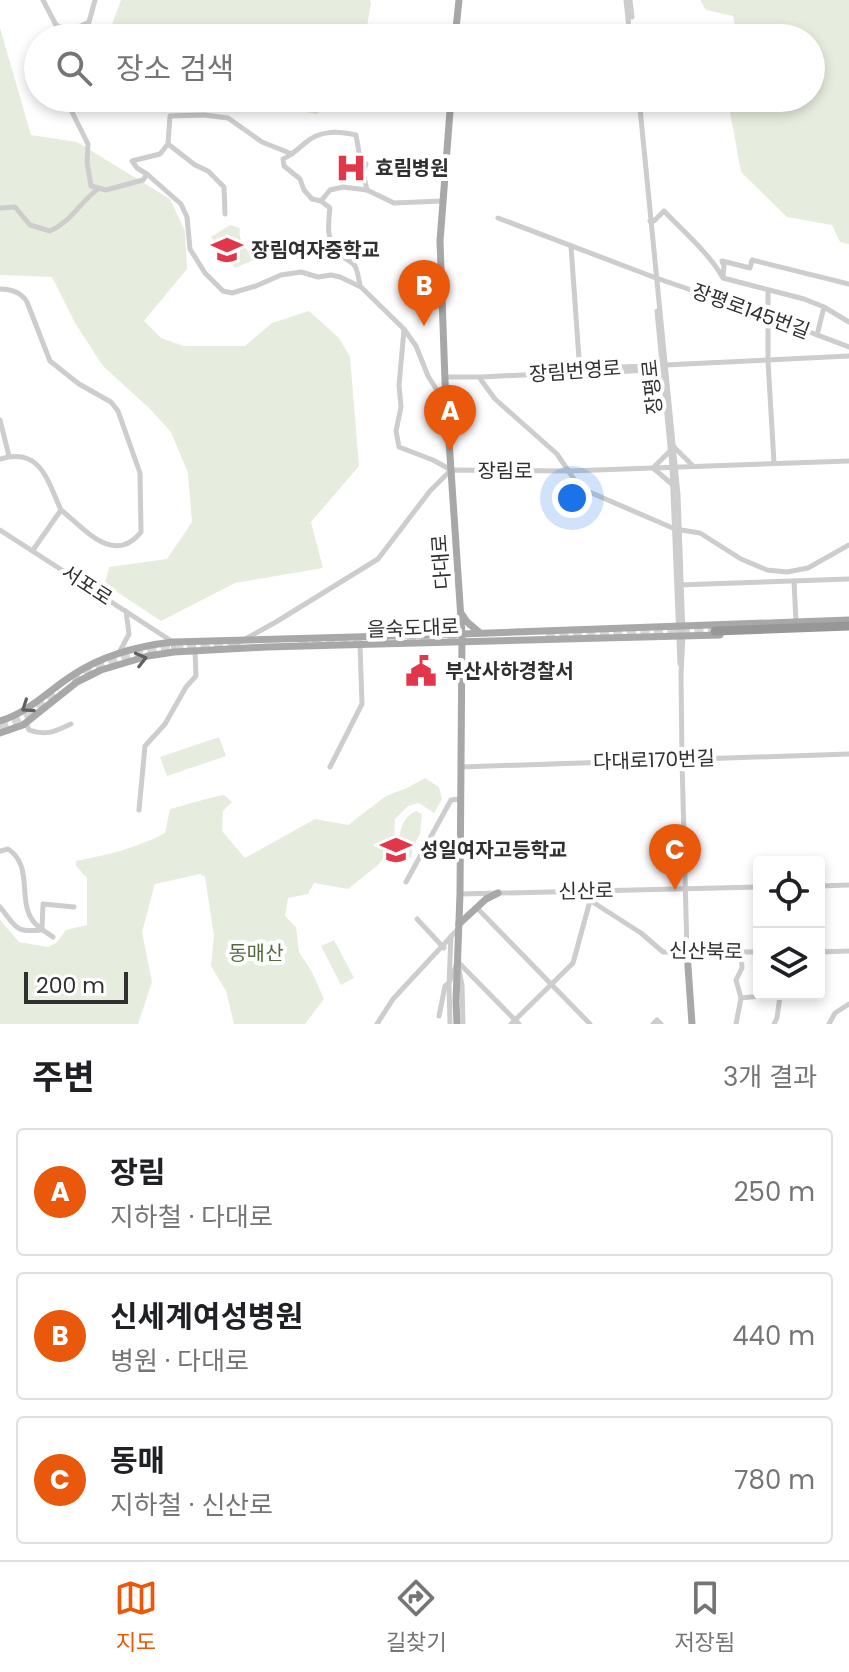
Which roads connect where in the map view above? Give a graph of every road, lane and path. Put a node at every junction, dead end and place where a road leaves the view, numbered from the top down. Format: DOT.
graph roads {
  1 [pos="43,0"];
  2 [pos="95,0"];
  3 [pos="459,0"];
  4 [pos="626,0"];
  5 [pos="55,24"];
  6 [pos="85,24"];
  7 [pos="456,24"];
  8 [pos="630,24"];
  9 [pos="630,24"];
  10 [pos="72,112"];
  11 [pos="450,112"];
  12 [pos="638,112"];
  13 [pos="168,144"];
  14 [pos="293,155"];
  15 [pos="147,174"];
  16 [pos="98,189"];
  17 [pos="367,190"];
  18 [pos="321,201"];
  19 [pos="442,201"];
  20 [pos="0,208"];
  21 [pos="225,214"];
  22 [pos="498,218"];
  23 [pos="649,221"];
  24 [pos="571,246"];
  25 [pos="655,277"];
  26 [pos="723,278"];
  27 [pos="849,284"];
  28 [pos="361,287"];
  29 [pos="0,289"];
  30 [pos="768,290"];
  31 [pos="824,307"];
  32 [pos="767,316"];
  33 [pos="849,322"];
  34 [pos="404,329"];
  35 [pos="817,335"];
  36 [pos="849,347"];
  37 [pos="849,356"];
  38 [pos="768,361"];
  39 [pos="664,367"];
  40 [pos="580,373"];
  41 [pos="445,379"];
  42 [pos="481,379"];
  43 [pos="447,407"];
  44 [pos="0,420"];
  45 [pos="672,449"];
  46 [pos="9,456"];
  47 [pos="0,459"];
  48 [pos="849,461"];
  49 [pos="774,463"];
  50 [pos="693,466"];
  51 [pos="674,467"];
  52 [pos="653,468"];
  53 [pos="451,470"];
  54 [pos="569,471"];
  55 [pos="673,485"];
  56 [pos="61,510"];
  57 [pos="0,530"];
  58 [pos="677,530"];
  59 [pos="849,545"];
  60 [pos="33,550"];
  61 [pos="849,579"];
  62 [pos="794,581"];
  63 [pos="678,585"];
  64 [pos="126,610"];
  65 [pos="461,613"];
  66 [pos="276,622"];
  67 [pos="796,622"];
  68 [pos="849,625"];
  69 [pos="681,626"];
  70 [pos="715,629"];
  71 [pos="481,633"];
  72 [pos="439,635"];
  73 [pos="681,635"];
  74 [pos="462,638"];
  75 [pos="274,639"];
  76 [pos="242,640"];
  77 [pos="173,642"];
  78 [pos="477,642"];
  79 [pos="445,643"];
  80 [pos="360,645"];
  81 [pos="228,649"];
  82 [pos="195,651"];
  83 [pos="174,652"];
  84 [pos="119,653"];
  85 [pos="461,659"];
  86 [pos="0,721"];
  87 [pos="26,723"];
  88 [pos="71,724"];
  89 [pos="0,733"];
  90 [pos="849,754"];
  91 [pos="682,760"];
  92 [pos="330,767"];
  93 [pos="460,767"];
  94 [pos="460,799"];
  95 [pos="139,810"];
  96 [pos="0,851"];
  97 [pos="406,882"];
  98 [pos="849,885"];
  99 [pos="825,886"];
  100 [pos="753,887"];
  101 [pos="686,889"];
  102 [pos="576,891"];
  103 [pos="498,893"];
  104 [pos="460,894"];
  105 [pos="590,901"];
  106 [pos="0,907"];
  107 [pos="74,907"];
  108 [pos="476,908"];
  109 [pos="417,919"];
  110 [pos="459,926"];
  111 [pos="42,930"];
  112 [pos="451,936"];
  113 [pos="53,937"];
  114 [pos="442,946"];
  115 [pos="849,951"];
  116 [pos="687,952"];
  117 [pos="741,952"];
  118 [pos="753,952"];
  119 [pos="825,952"];
  120 [pos="450,955"];
  121 [pos="458,961"];
  122 [pos="449,983"];
  123 [pos="552,985"];
  124 [pos="753,996"];
  125 [pos="741,998"];
  126 [pos="781,1000"];
  127 [pos="849,1004"];
  128 [pos="439,1016"];
  129 [pos="515,1023"];
  130 [pos="377,1024"];
  131 [pos="450,1024"];
  132 [pos="457,1024"];
  133 [pos="463,1024"];
  134 [pos="590,1024"];
  135 [pos="653,1024"];
  136 [pos="661,1024"];
  137 [pos="692,1024"];
  138 [pos="736,1024"];
  139 [pos="774,1024"];
  140 [pos="829,1024"];
  1 -- 5 [label="street"];
  2 -- 6 [label="street"];
  3 -- 7 [label="main road"];
  4 -- 8 [label="street"];
  4 -- 9 [label="street"];
  10 -- 16 [label="street"];
  11 -- 19 [label="main road, 다대로"];
  12 -- 23 [label="street, 장평로"];
  13 -- 14 [label="street"];
  13 -- 15 [label="street"];
  13 -- 21 [label="street"];
  14 -- 17 [label="street"];
  14 -- 18 [label="street"];
  15 -- 16 [label="street"];
  15 -- 28 [label="street"];
  16 -- 20 [label="street"];
  17 -- 18 [label="street"];
  17 -- 19 [label="street"];
  18 -- 28 [label="street"];
  19 -- 41 [label="main road, 다대로"];
  22 -- 24 [label="street, 장평로145번길"];
  23 -- 25 [label="street, 장평로"];
  23 -- 26 [label="street"];
  24 -- 25 [label="street, 장평로145번길"];
  24 -- 40 [label="street"];
  25 -- 32 [label="street, 장평로145번길"];
  25 -- 39 [label="street, 장평로"];
  26 -- 27 [label="street"];
  26 -- 30 [label="street"];
  28 -- 34 [label="street"];
  29 -- 56 [label="street"];
  30 -- 31 [label="street"];
  30 -- 32 [label="street"];
  31 -- 33 [label="street"];
  31 -- 35 [label="street"];
  32 -- 35 [label="street, 장평로145번길"];
  32 -- 38 [label="street"];
  34 -- 43 [label="street"];
  34 -- 53 [label="street"];
  35 -- 36 [label="street, 장평로145번길"];
  37 -- 38 [label="street"];
  38 -- 39 [label="street, 장림번영로"];
  38 -- 49 [label="street"];
  39 -- 40 [label="street, 장림번영로"];
  39 -- 45 [label="street, 장평로"];
  40 -- 42 [label="street, 장림번영로"];
  41 -- 42 [label="street, 장림번영로"];
  41 -- 43 [label="main road, 다대로"];
  42 -- 54 [label="street"];
  43 -- 53 [label="main road, 다대로"];
  44 -- 46 [label="street"];
  45 -- 50 [label="street"];
  45 -- 51 [label="street, 장평로"];
  45 -- 52 [label="street"];
  46 -- 47 [label="street"];
  46 -- 56 [label="street"];
  48 -- 49 [label="street, 장림로"];
  49 -- 50 [label="street, 장림로"];
  50 -- 51 [label="street, 장림로"];
  51 -- 52 [label="street, 장림로"];
  51 -- 55 [label="street, 장평로"];
  51 -- 58 [label="street, 장평로"];
  52 -- 54 [label="street, 장림로"];
  52 -- 55 [label="street"];
  53 -- 54 [label="street, 장림로"];
  53 -- 65 [label="main road, 다대로"];
  53 -- 66 [label="street, 장림로"];
  54 -- 58 [label="street"];
  55 -- 58 [label="street, 장평로"];
  56 -- 60 [label="street"];
  57 -- 60 [label="street, 서포로"];
  58 -- 59 [label="street"];
  58 -- 63 [label="street, 장평로"];
  60 -- 64 [label="street, 서포로"];
  61 -- 62 [label="street"];
  62 -- 63 [label="street"];
  62 -- 67 [label="street"];
  63 -- 69 [label="street, 장평로"];
  64 -- 77 [label="street, 서포로"];
  64 -- 84 [label="street"];
  65 -- 71 [label="main road"];
  65 -- 72 [label="main road"];
  65 -- 74 [label="main road, 다대로"];
  66 -- 75 [label="street"];
  66 -- 76 [label="street, 장림로"];
  67 -- 68 [label="main road, 을숙도대로"];
  67 -- 69 [label="main road, 을숙도대로"];
  68 -- 70 [label="highway"];
  68 -- 73 [label="main road, 을숙도대로"];
  69 -- 71 [label="main road, 을숙도대로"];
  69 -- 73 [label="street, 장평로"];
  71 -- 74 [label="main road, 을숙도대로"];
  72 -- 74 [label="main road, 을숙도대로"];
  72 -- 75 [label="main road, 을숙도대로"];
  73 -- 78 [label="main road, 을숙도대로"];
  73 -- 91 [label="street, 장평로"];
  74 -- 78 [label="main road, 을숙도대로"];
  74 -- 79 [label="main road, 을숙도대로"];
  74 -- 85 [label="main road, 다대로"];
  75 -- 76 [label="main road, 을숙도대로"];
  76 -- 77 [label="main road, 을숙도대로"];
  76 -- 81 [label="street, 장림로"];
  77 -- 83 [label="street"];
  77 -- 84 [label="main road, 을숙도대로"];
  78 -- 85 [label="main road"];
  79 -- 80 [label="main road, 을숙도대로"];
  79 -- 85 [label="main road"];
  80 -- 81 [label="main road, 을숙도대로"];
  80 -- 92 [label="street"];
  81 -- 82 [label="main road, 을숙도대로"];
  82 -- 83 [label="main road, 을숙도대로"];
  82 -- 95 [label="street"];
  87 -- 83 [label="main road, 을숙도대로, one-way"];
  84 -- 86 [label="main road, 을숙도대로, one-way"];
  85 -- 93 [label="main road, 다대로"];
  87 -- 88 [label="street"];
  87 -- 89 [label="main road, 을숙도대로"];
  90 -- 91 [label="street, 다대로170번길"];
  91 -- 93 [label="street, 다대로170번길"];
  91 -- 101 [label="street, 장평로"];
  93 -- 94 [label="main road, 다대로"];
  94 -- 97 [label="street"];
  94 -- 104 [label="main road, 다대로"];
  96 -- 111 [label="street"];
  98 -- 99 [label="street"];
  100 -- 101 [label="street, 신산로"];
  101 -- 102 [label="street, 신산로"];
  101 -- 116 [label="street, 장평로"];
  102 -- 103 [label="street, 신산로"];
  102 -- 105 [label="street, 신산북로"];
  103 -- 104 [label="street, 신산로"];
  103 -- 108 [label="main road"];
  104 -- 110 [label="main road, 다대로"];
  105 -- 116 [label="street, 신산북로"];
  105 -- 123 [label="street"];
  106 -- 111 [label="street"];
  107 -- 111 [label="street"];
  108 -- 110 [label="main road"];
  108 -- 123 [label="street"];
  109 -- 114 [label="street"];
  110 -- 112 [label="street"];
  110 -- 121 [label="main road, 다대로"];
  111 -- 113 [label="street"];
  112 -- 114 [label="street"];
  112 -- 120 [label="street"];
  114 -- 120 [label="street"];
  114 -- 130 [label="street"];
  115 -- 119 [label="street"];
  116 -- 117 [label="street, 신산북로"];
  116 -- 137 [label="main road, 장평로"];
  117 -- 118 [label="street, 신산북로"];
  117 -- 125 [label="street"];
  120 -- 122 [label="street"];
  121 -- 122 [label="street"];
  121 -- 129 [label="street"];
  121 -- 132 [label="main road, 다대로"];
  121 -- 133 [label="street"];
  122 -- 128 [label="street"];
  122 -- 131 [label="street"];
  123 -- 129 [label="street"];
  123 -- 134 [label="street"];
  124 -- 125 [label="street"];
  125 -- 138 [label="street"];
  126 -- 139 [label="street"];
  127 -- 140 [label="street"];
  135 -- 136 [label="street"];
}
